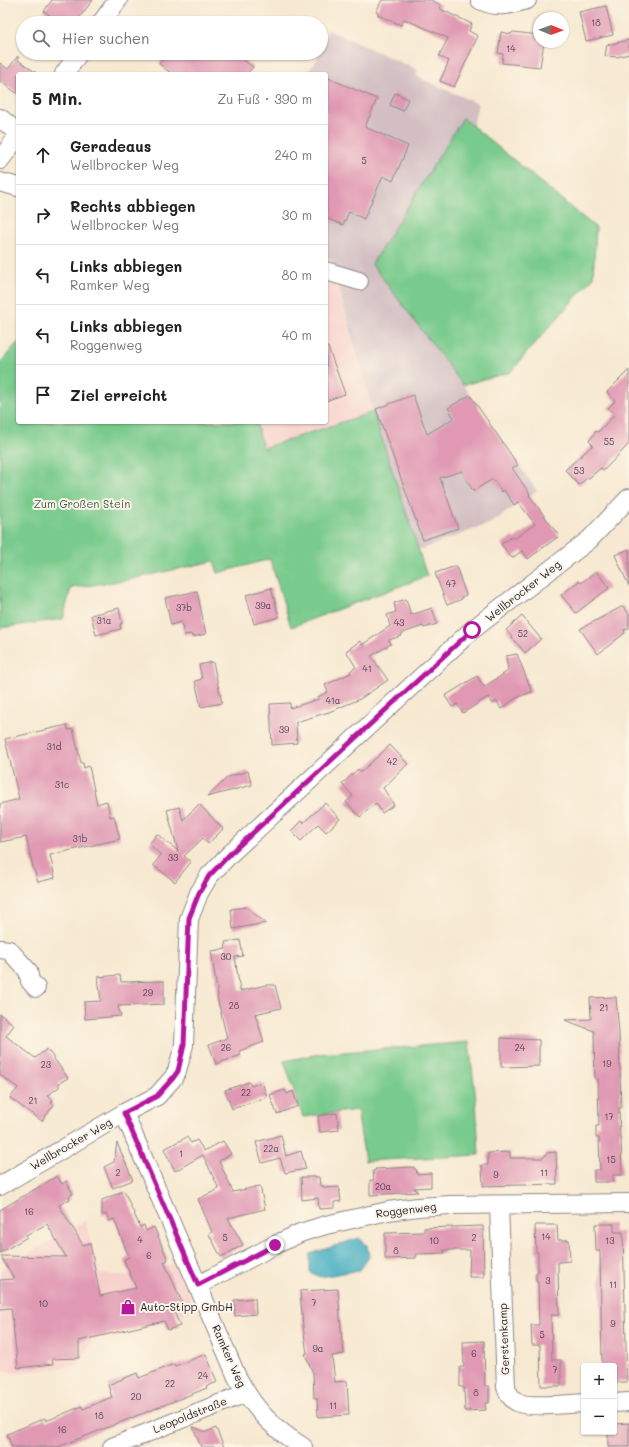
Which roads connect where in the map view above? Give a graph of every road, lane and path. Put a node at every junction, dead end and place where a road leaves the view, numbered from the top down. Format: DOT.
graph roads {
  1 [pos="118,0"];
  2 [pos="480,0"];
  3 [pos="527,0"];
  4 [pos="106,16"];
  5 [pos="74,60"];
  6 [pos="65,72"];
  7 [pos="0,118"];
  8 [pos="16,131"];
  9 [pos="16,139"];
  10 [pos="0,160"];
  11 [pos="0,182"];
  12 [pos="16,186"];
  13 [pos="328,272"];
  14 [pos="359,281"];
  15 [pos="629,498"];
  16 [pos="0,949"];
  17 [pos="36,988"];
  18 [pos="124,1113"];
  19 [pos="0,1186"];
  20 [pos="629,1202"];
  21 [pos="499,1205"];
  22 [pos="198,1285"];
  23 [pos="246,1393"];
  24 [pos="629,1402"];
  25 [pos="617,1403"];
  26 [pos="581,1404"];
  27 [pos="112,1447"];
  28 [pos="303,1447"];
  1 -- 4 [label="street"];
  2 -- 3 [label="street"];
  5 -- 6 [label="street"];
  7 -- 8 [label="street"];
  9 -- 10 [label="street"];
  11 -- 12 [label="street"];
  13 -- 14 [label="street"];
  15 -- 18 [label="street, Wellbrocker Weg"];
  16 -- 17 [label="street"];
  18 -- 19 [label="street, Wellbrocker Weg"];
  18 -- 22 [label="street, Ramker Weg"];
  20 -- 21 [label="street, Roggenweg"];
  21 -- 22 [label="street, Roggenweg"];
  21 -- 26 [label="street, Gerstenkamp"];
  22 -- 23 [label="street, Ramker Weg"];
  23 -- 27 [label="street, Leopoldstraße"];
  23 -- 28 [label="street, Ramker Weg"];
  24 -- 25 [label="street"];
}
